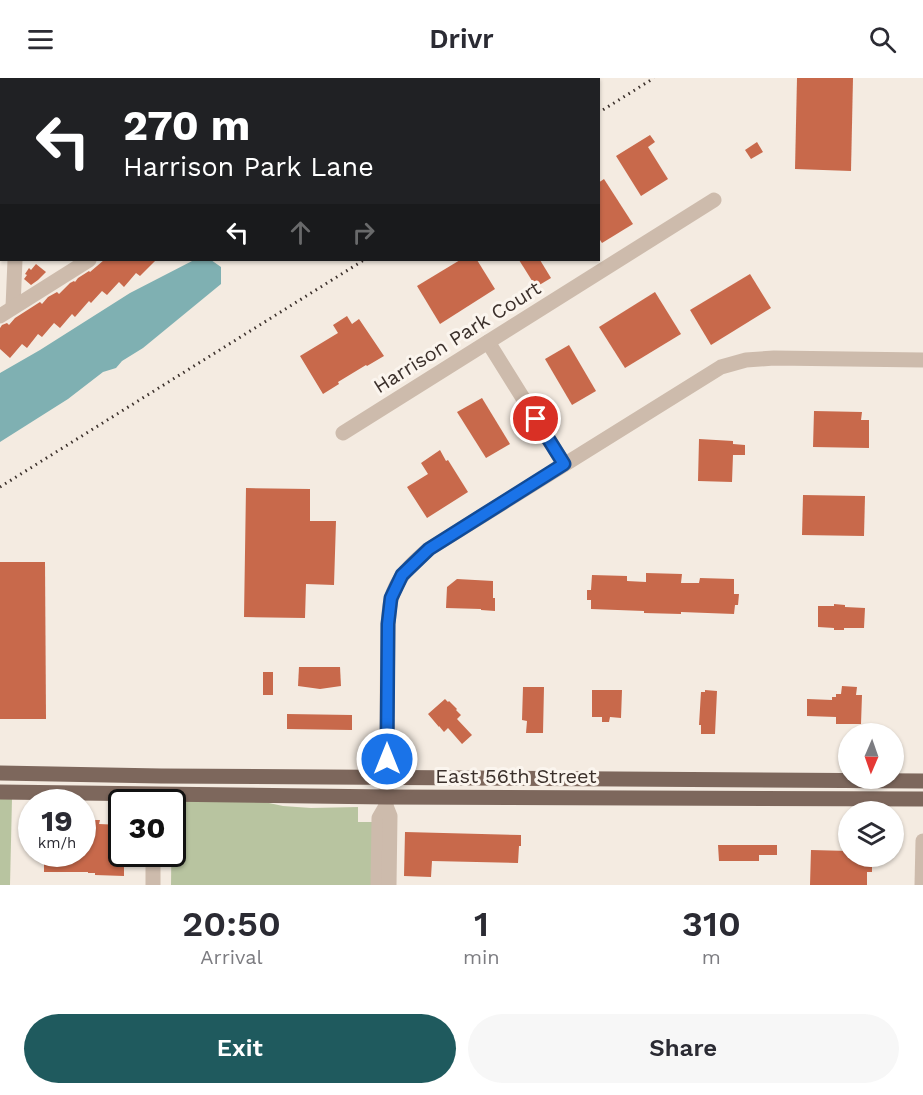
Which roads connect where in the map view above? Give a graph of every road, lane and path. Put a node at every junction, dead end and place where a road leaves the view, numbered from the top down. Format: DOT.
graph roads {
  1 [pos="714,200"];
  2 [pos="15,261"];
  3 [pos="86,261"];
  4 [pos="13,307"];
  5 [pos="0,316"];
  6 [pos="488,342"];
  7 [pos="923,360"];
  8 [pos="343,433"];
  9 [pos="564,464"];
  10 [pos="0,773"];
  11 [pos="264,777"];
  12 [pos="661,779"];
  13 [pos="752,780"];
  14 [pos="923,781"];
  15 [pos="156,789"];
  16 [pos="0,792"];
  17 [pos="386,793"];
  18 [pos="108,797"];
  19 [pos="588,797"];
  20 [pos="700,797"];
  21 [pos="186,798"];
  22 [pos="923,799"];
  23 [pos="923,841"];
  24 [pos="153,867"];
  25 [pos="153,885"];
  26 [pos="378,885"];
  27 [pos="388,885"];
  28 [pos="922,885"];
  1 -- 6 [label="street, Harrison Park Court"];
  2 -- 4 [label="street"];
  3 -- 4 [label="street"];
  4 -- 5 [label="street"];
  6 -- 8 [label="street, Harrison Park Court"];
  6 -- 9 [label="street"];
  7 -- 9 [label="street"];
  9 -- 17 [label="street"];
  10 -- 11 [label="main road, East 56th Street"];
  11 -- 15 [label="main road"];
  11 -- 17 [label="main road, East 56th Street"];
  12 -- 13 [label="main road, East 56th Street"];
  12 -- 17 [label="main road, East 56th Street"];
  12 -- 19 [label="main road"];
  13 -- 14 [label="main road, East 56th Street"];
  13 -- 20 [label="main road"];
  16 -- 18 [label="main road, East 56th Street"];
  17 -- 19 [label="main road, East 56th Street"];
  17 -- 21 [label="main road, East 56th Street"];
  17 -- 26 [label="street"];
  17 -- 27 [label="street"];
  19 -- 20 [label="main road, East 56th Street"];
  20 -- 22 [label="main road, East 56th Street"];
  23 -- 28 [label="street"];
  24 -- 25 [label="street"];
}
